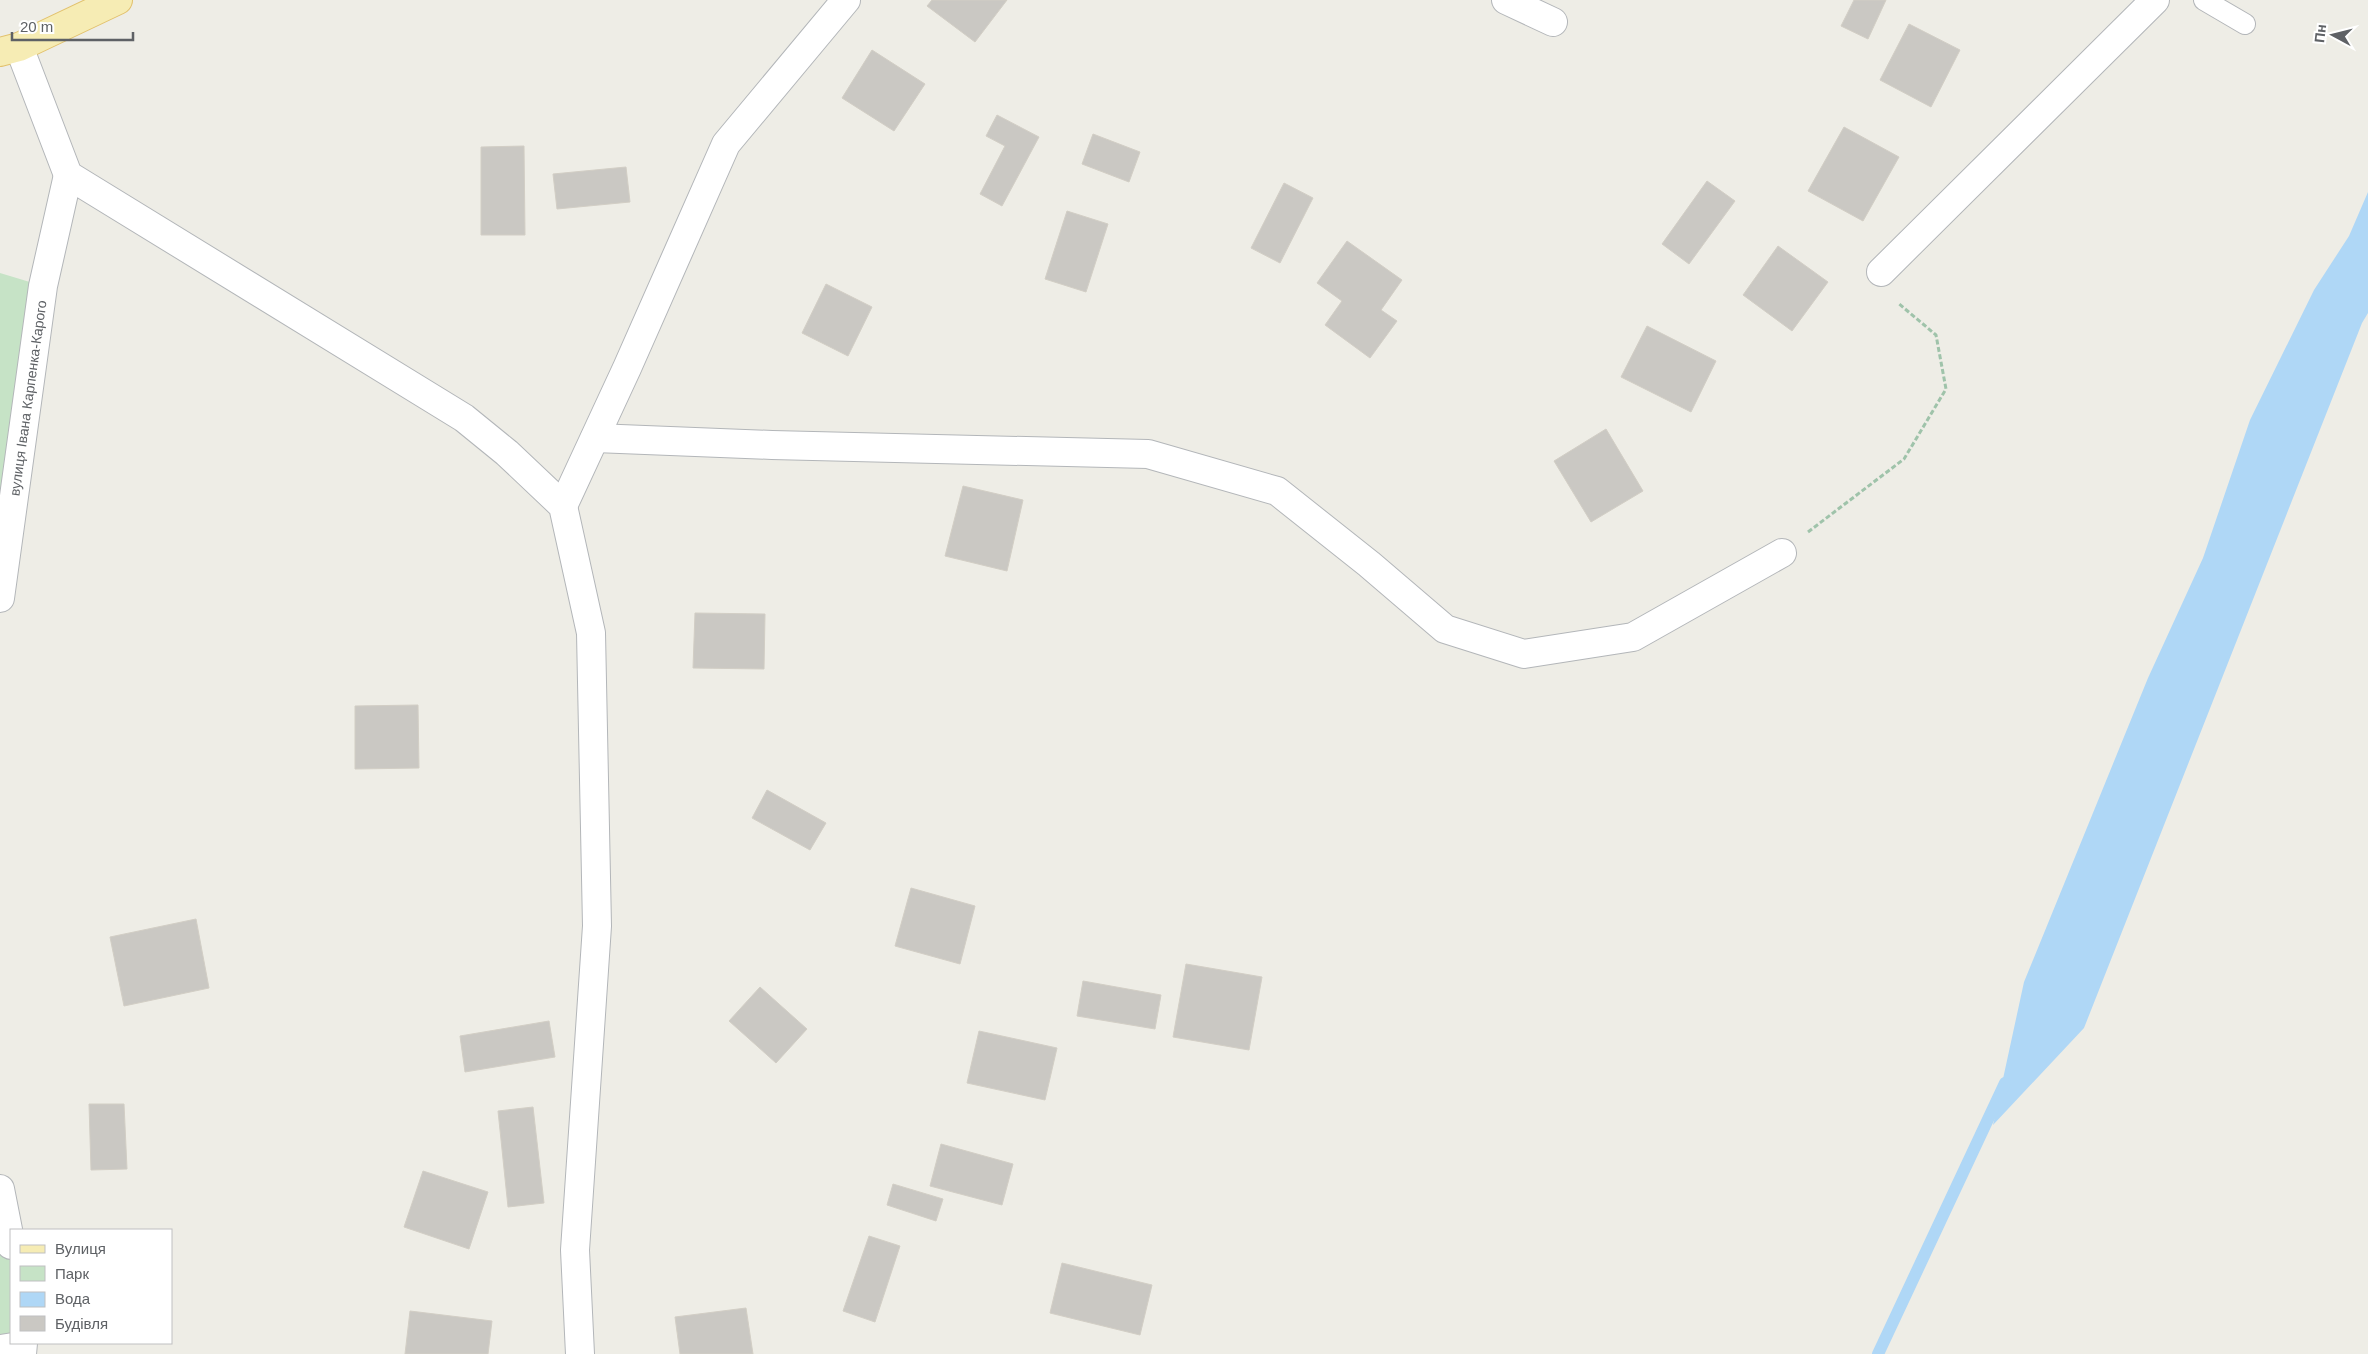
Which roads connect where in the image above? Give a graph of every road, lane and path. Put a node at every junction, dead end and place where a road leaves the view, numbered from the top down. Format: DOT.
graph roads {
  1 [pos="118,0"];
  2 [pos="846,0"];
  3 [pos="1506,0"];
  4 [pos="2155,0"];
  5 [pos="2204,0"];
  6 [pos="1553,22"];
  7 [pos="2245,24"];
  8 [pos="9,49"];
  9 [pos="68,174"];
  10 [pos="1881,272"];
  11 [pos="595,438"];
  12 [pos="563,506"];
  13 [pos="1782,552"];
  14 [pos="0,598"];
  15 [pos="0,1189"];
  16 [pos="10,1240"];
  17 [pos="580,1354"];
  1 -- 8 [label="main road"];
  2 -- 11 [label="street"];
  3 -- 6 [label="street"];
  4 -- 10 [label="street"];
  5 -- 7 [label="lane"];
  8 -- 9 [label="street"];
  9 -- 12 [label="street"];
  9 -- 14 [label="street, вулиця Івана Карпенка-Карого"];
  10 -- 13 [label="path"];
  11 -- 12 [label="street"];
  11 -- 13 [label="street"];
  12 -- 17 [label="street"];
  15 -- 16 [label="street"];
}
